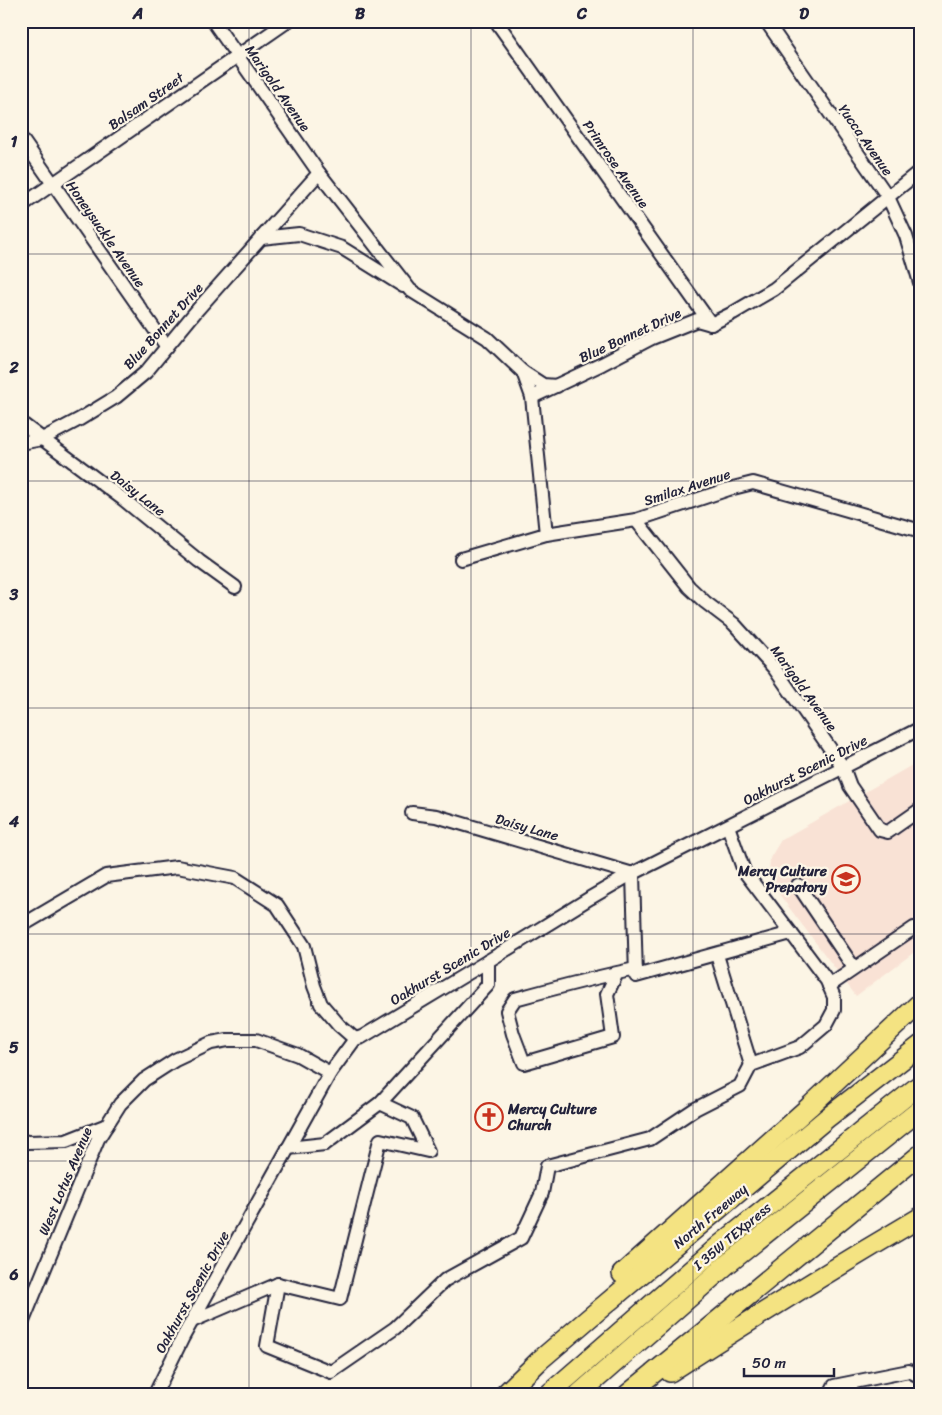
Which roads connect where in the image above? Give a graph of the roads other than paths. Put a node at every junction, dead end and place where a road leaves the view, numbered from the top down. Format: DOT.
graph roads {
  1 [pos="213,21"];
  2 [pos="288,21"];
  3 [pos="496,21"];
  4 [pos="766,21"];
  5 [pos="238,56"];
  6 [pos="21,138"];
  7 [pos="921,170"];
  8 [pos="319,173"];
  9 [pos="53,184"];
  10 [pos="888,197"];
  11 [pos="21,206"];
  12 [pos="261,238"];
  13 [pos="921,286"];
  14 [pos="410,290"];
  15 [pos="711,324"];
  16 [pos="167,347"];
  17 [pos="523,372"];
  18 [pos="557,386"];
  19 [pos="532,397"];
  20 [pos="21,423"];
  21 [pos="42,439"];
  22 [pos="21,443"];
  23 [pos="636,520"];
  24 [pos="921,531"];
  25 [pos="546,534"];
  26 [pos="460,559"];
  27 [pos="235,587"];
  28 [pos="921,728"];
  29 [pos="843,767"];
  30 [pos="921,809"];
  31 [pos="412,813"];
  32 [pos="728,826"];
  33 [pos="633,874"];
  34 [pos="798,885"];
  35 [pos="21,926"];
  36 [pos="914,928"];
  37 [pos="791,933"];
  38 [pos="717,955"];
  39 [pos="488,961"];
  40 [pos="636,968"];
  41 [pos="854,968"];
  42 [pos="617,973"];
  43 [pos="829,986"];
  44 [pos="921,1002"];
  45 [pos="355,1039"];
  46 [pos="921,1045"];
  47 [pos="751,1065"];
  48 [pos="330,1073"];
  49 [pos="921,1084"];
  50 [pos="380,1103"];
  51 [pos="921,1109"];
  52 [pos="921,1124"];
  53 [pos="107,1125"];
  54 [pos="21,1140"];
  55 [pos="288,1148"];
  56 [pos="921,1154"];
  57 [pos="799,1206"];
  58 [pos="921,1217"];
  59 [pos="278,1284"];
  60 [pos="594,1309"];
  61 [pos="192,1321"];
  62 [pos="21,1326"];
  63 [pos="652,1377"];
  64 [pos="921,1377"];
  65 [pos="155,1394"];
  66 [pos="505,1394"];
  67 [pos="549,1394"];
  68 [pos="579,1394"];
  69 [pos="628,1394"];
  70 [pos="830,1394"];
  1 -- 5 [label="street, Marigold Avenue"];
  2 -- 5 [label="street, Balsam Street"];
  3 -- 15 [label="street, Primrose Avenue"];
  4 -- 10 [label="street, Yucca Avenue"];
  5 -- 8 [label="street, Marigold Avenue"];
  5 -- 9 [label="street, Balsam Street"];
  6 -- 9 [label="street, Honeysuckle Avenue"];
  7 -- 10 [label="street, Blue Bonnet Drive"];
  8 -- 12 [label="street, Blue Bonnet Drive"];
  8 -- 14 [label="street"];
  9 -- 11 [label="street, Balsam Street"];
  9 -- 16 [label="street, Honeysuckle Avenue"];
  10 -- 13 [label="street, Yucca Avenue"];
  10 -- 15 [label="street, Blue Bonnet Drive"];
  12 -- 14 [label="street"];
  12 -- 16 [label="street, Blue Bonnet Drive"];
  14 -- 17 [label="street"];
  15 -- 18 [label="street, Blue Bonnet Drive"];
  16 -- 21 [label="street, Blue Bonnet Drive"];
  17 -- 18 [label="street"];
  17 -- 19 [label="street"];
  18 -- 19 [label="street, Blue Bonnet Drive"];
  19 -- 25 [label="street"];
  20 -- 21 [label="street, Daisy Lane"];
  21 -- 22 [label="street, Blue Bonnet Drive"];
  21 -- 27 [label="street, Daisy Lane"];
  23 -- 24 [label="street, Smilax Avenue"];
  23 -- 25 [label="street, Smilax Avenue"];
  23 -- 29 [label="street, Marigold Avenue"];
  25 -- 26 [label="street, Smilax Avenue"];
  28 -- 29 [label="street, Oakhurst Scenic Drive"];
  29 -- 30 [label="street, Marigold Avenue"];
  29 -- 32 [label="street, Oakhurst Scenic Drive"];
  31 -- 33 [label="street, Daisy Lane"];
  32 -- 33 [label="street, Oakhurst Scenic Drive"];
  32 -- 37 [label="street"];
  33 -- 39 [label="street, Oakhurst Scenic Drive"];
  33 -- 40 [label="street"];
  34 -- 41 [label="street"];
  35 -- 45 [label="street"];
  36 -- 41 [label="street"];
  37 -- 38 [label="street"];
  37 -- 43 [label="street"];
  38 -- 40 [label="street"];
  38 -- 47 [label="street"];
  39 -- 45 [label="street, Oakhurst Scenic Drive"];
  39 -- 50 [label="street"];
  40 -- 42 [label="street"];
  41 -- 43 [label="street"];
  42 -- 42 [label="street"];
  43 -- 47 [label="street"];
  44 -- 60 [label="highway"];
  45 -- 48 [label="street, Oakhurst Scenic Drive"];
  46 -- 60 [label="highway, North Freeway"];
  47 -- 59 [label="street"];
  48 -- 53 [label="street, West Lotus Avenue"];
  48 -- 55 [label="street, Oakhurst Scenic Drive"];
  49 -- 67 [label="highway, I 35W TEXpress"];
  50 -- 55 [label="street"];
  50 -- 59 [label="street"];
  51 -- 57 [label="highway, I 35W TEXpress"];
  52 -- 57 [label="highway"];
  53 -- 54 [label="street"];
  53 -- 62 [label="street, West Lotus Avenue"];
  55 -- 61 [label="street, Oakhurst Scenic Drive"];
  56 -- 63 [label="highway"];
  57 -- 68 [label="highway, I 35W TEXpress"];
  58 -- 63 [label="highway"];
  59 -- 61 [label="street"];
  60 -- 66 [label="highway, North Freeway"];
  61 -- 65 [label="street, Oakhurst Scenic Drive"];
  63 -- 69 [label="highway"];
  64 -- 70 [label="street"];
}
